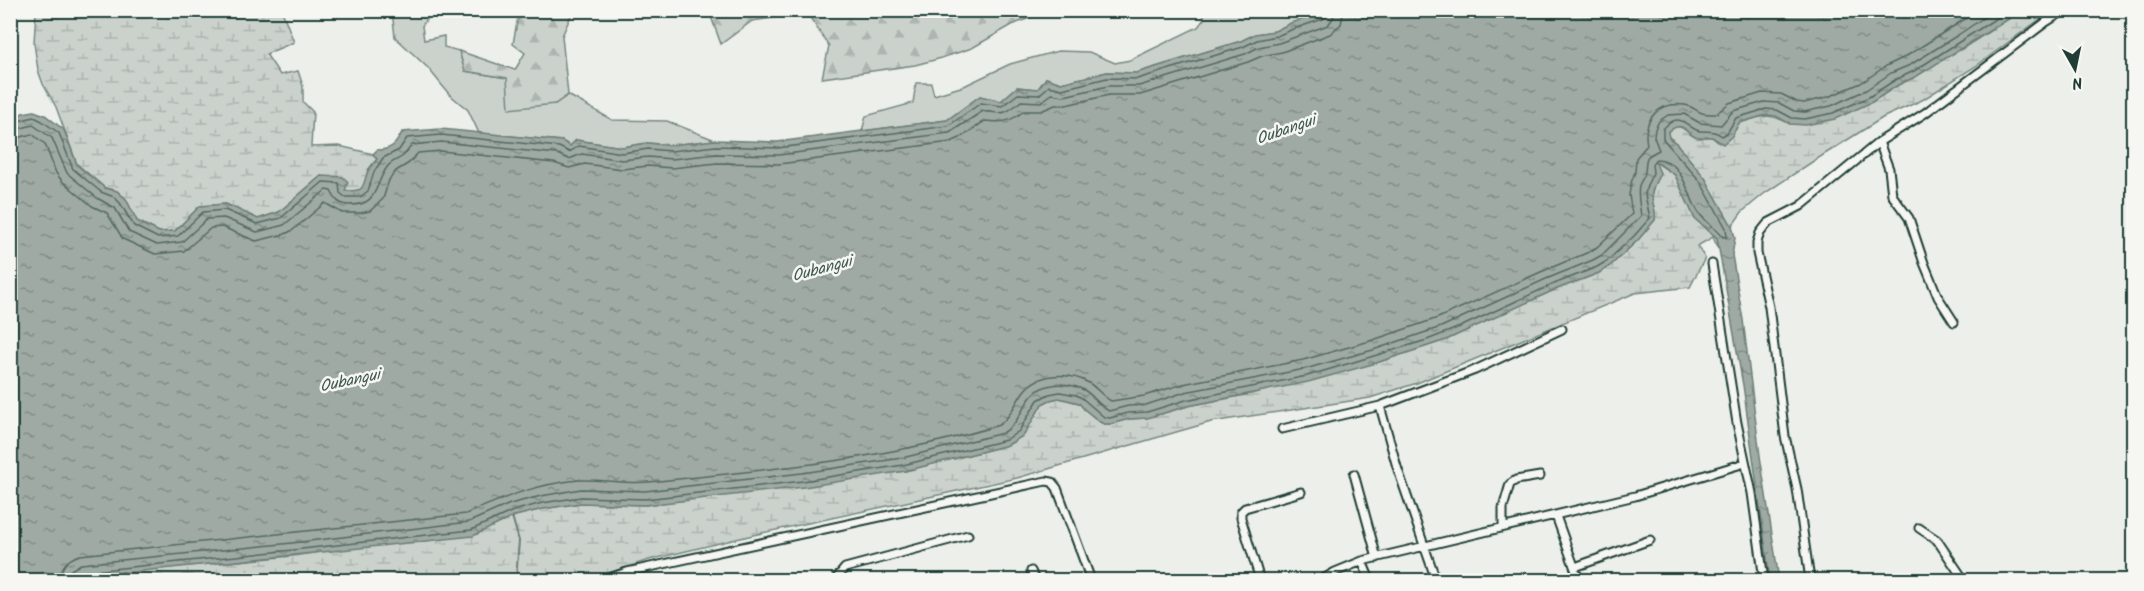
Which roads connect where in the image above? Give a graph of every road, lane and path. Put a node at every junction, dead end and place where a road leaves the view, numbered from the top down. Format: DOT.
graph roads {
  1 [pos="2065,10"];
  2 [pos="1880,142"];
  3 [pos="1712,264"];
  4 [pos="1953,321"];
  5 [pos="1562,329"];
  6 [pos="1380,406"];
  7 [pos="1282,429"];
  8 [pos="1745,464"];
  9 [pos="1354,474"];
  10 [pos="1540,476"];
  11 [pos="1301,492"];
  12 [pos="1556,516"];
  13 [pos="1503,526"];
  14 [pos="1919,528"];
  15 [pos="968,535"];
  16 [pos="1650,540"];
  17 [pos="1423,547"];
  18 [pos="1377,558"];
  19 [pos="1362,561"];
  20 [pos="1575,567"];
  21 [pos="1031,571"];
  22 [pos="603,580"];
  23 [pos="835,580"];
  24 [pos="1035,580"];
  25 [pos="1091,580"];
  26 [pos="1260,580"];
  27 [pos="1322,580"];
  28 [pos="1370,580"];
  29 [pos="1436,580"];
  30 [pos="1580,580"];
  31 [pos="1764,580"];
  32 [pos="1810,580"];
  33 [pos="1964,580"];
  1 -- 2 [label="street"];
  2 -- 4 [label="street"];
  2 -- 32 [label="street"];
  3 -- 8 [label="street"];
  5 -- 6 [label="street"];
  6 -- 7 [label="street"];
  6 -- 17 [label="street"];
  8 -- 12 [label="street"];
  8 -- 31 [label="street"];
  9 -- 18 [label="street"];
  10 -- 13 [label="street"];
  11 -- 26 [label="street"];
  12 -- 13 [label="street"];
  12 -- 20 [label="street"];
  13 -- 17 [label="street"];
  14 -- 33 [label="street"];
  15 -- 23 [label="street"];
  16 -- 20 [label="street"];
  17 -- 18 [label="street"];
  17 -- 29 [label="street"];
  18 -- 19 [label="street"];
  19 -- 27 [label="street"];
  19 -- 28 [label="street"];
  20 -- 30 [label="street"];
  21 -- 24 [label="street"];
  22 -- 25 [label="street"];
}
